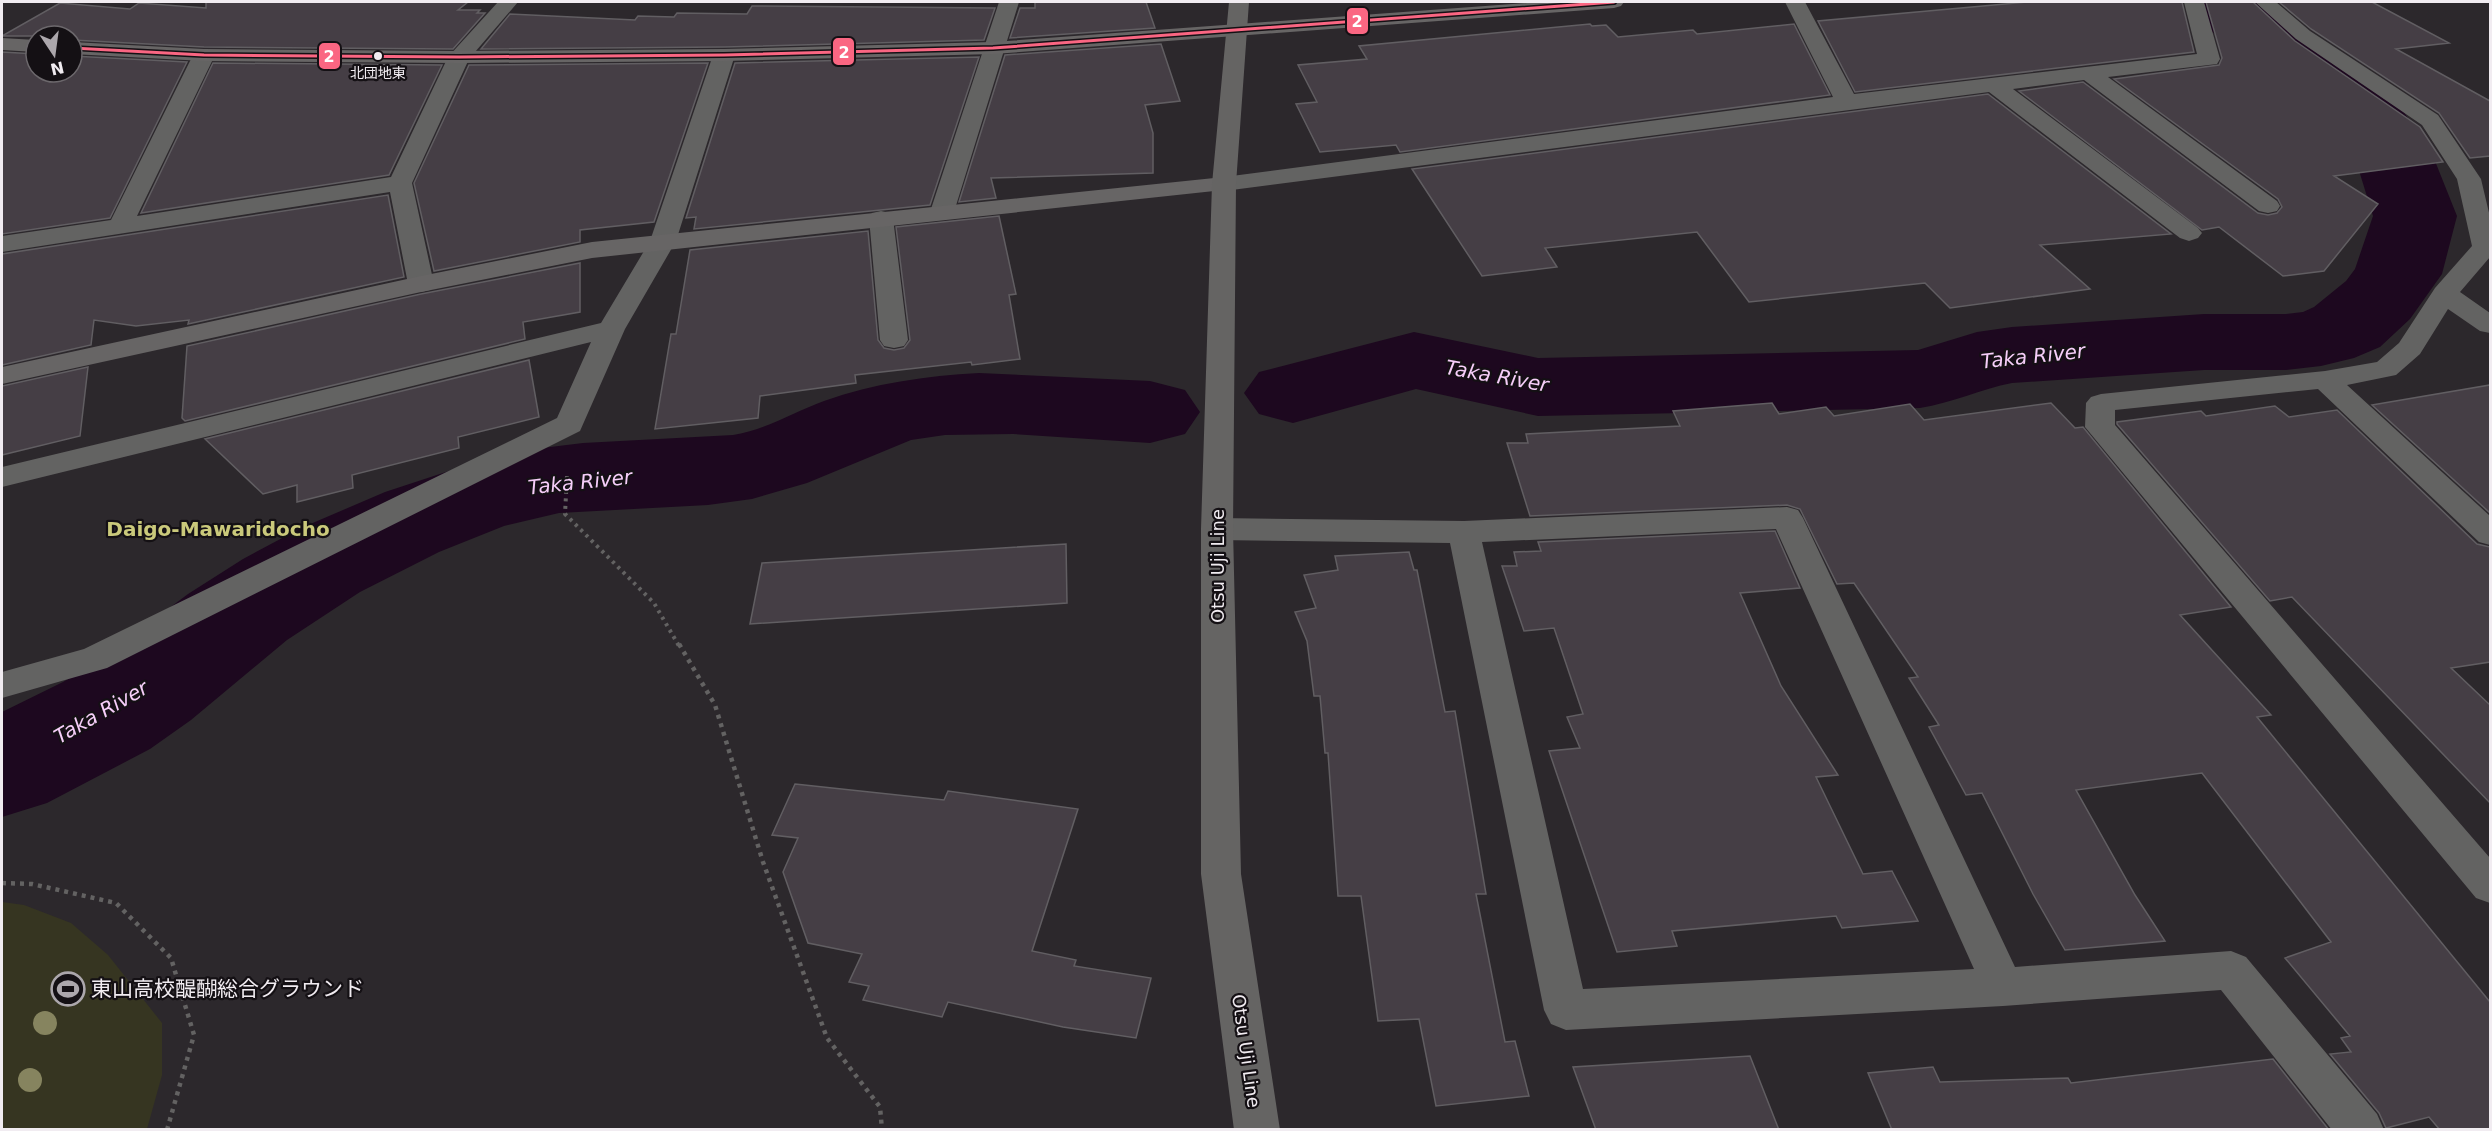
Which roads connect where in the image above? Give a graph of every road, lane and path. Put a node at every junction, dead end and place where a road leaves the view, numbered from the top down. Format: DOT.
graph roads {
  1 [pos="508,2"];
  2 [pos="1009,2"];
  3 [pos="1614,2"];
  4 [pos="1795,2"];
  5 [pos="2194,2"];
  6 [pos="2265,2"];
  7 [pos="1480,6"];
  8 [pos="1238,16"];
  9 [pos="2,44"];
  10 [pos="24,45"];
  11 [pos="993,48"];
  12 [pos="84,49"];
  13 [pos="204,55"];
  14 [pos="724,55"];
  15 [pos="459,57"];
  16 [pos="2089,74"];
  17 [pos="1994,85"];
  18 [pos="1847,102"];
  19 [pos="2480,179"];
  20 [pos="400,183"];
  21 [pos="1224,184"];
  22 [pos="2268,206"];
  23 [pos="942,212"];
  24 [pos="881,218"];
  25 [pos="120,226"];
  26 [pos="2189,233"];
  27 [pos="663,241"];
  28 [pos="2,244"];
  29 [pos="421,284"];
  30 [pos="2444,294"];
  31 [pos="2490,325"];
  32 [pos="611,329"];
  33 [pos="894,340"];
  34 [pos="2,376"];
  35 [pos="2325,380"];
  36 [pos="569,424"];
  37 [pos="2,477"];
  38 [pos="1217,529"];
  39 [pos="1464,532"];
  40 [pos="2490,534"];
  41 [pos="2,685"];
  42 [pos="2,883"];
  43 [pos="2490,886"];
  44 [pos="2003,987"];
  45 [pos="167,1130"];
  46 [pos="882,1130"];
  47 [pos="1257,1130"];
  48 [pos="2361,1130"];
  1 -- 15 [label="street"];
  2 -- 11 [label="street"];
  3 -- 7 [label="street"];
  4 -- 18 [label="street"];
  5 -- 16 [label="street"];
  6 -- 19 [label="street"];
  7 -- 8 [label="street"];
  8 -- 11 [label="street"];
  8 -- 21 [label="main road, Otsu Uji Line"];
  9 -- 10 [label="street"];
  11 -- 14 [label="street"];
  11 -- 23 [label="street"];
  12 -- 13 [label="street"];
  13 -- 15 [label="street"];
  13 -- 25 [label="street"];
  14 -- 15 [label="street"];
  14 -- 27 [label="street"];
  15 -- 20 [label="street"];
  16 -- 17 [label="street"];
  16 -- 22 [label="street"];
  17 -- 18 [label="street"];
  17 -- 26 [label="street"];
  18 -- 21 [label="street"];
  19 -- 30 [label="street"];
  20 -- 25 [label="street"];
  20 -- 29 [label="street"];
  21 -- 23 [label="street"];
  21 -- 38 [label="main road, Otsu Uji Line"];
  23 -- 24 [label="street"];
  24 -- 27 [label="street"];
  24 -- 33 [label="street"];
  25 -- 28 [label="street"];
  27 -- 29 [label="street"];
  27 -- 32 [label="street"];
  29 -- 34 [label="street"];
  30 -- 31 [label="street"];
  30 -- 35 [label="street"];
  32 -- 36 [label="street"];
  32 -- 37 [label="street"];
  35 -- 40 [label="street"];
  35 -- 43 [label="street"];
  36 -- 41 [label="street"];
  36 -- 46 [label="path"];
  38 -- 39 [label="street"];
  38 -- 47 [label="main road, Otsu Uji Line"];
  39 -- 44 [label="street"];
  39 -- 44 [label="street"];
  42 -- 45 [label="path"];
  44 -- 48 [label="street"];
}
